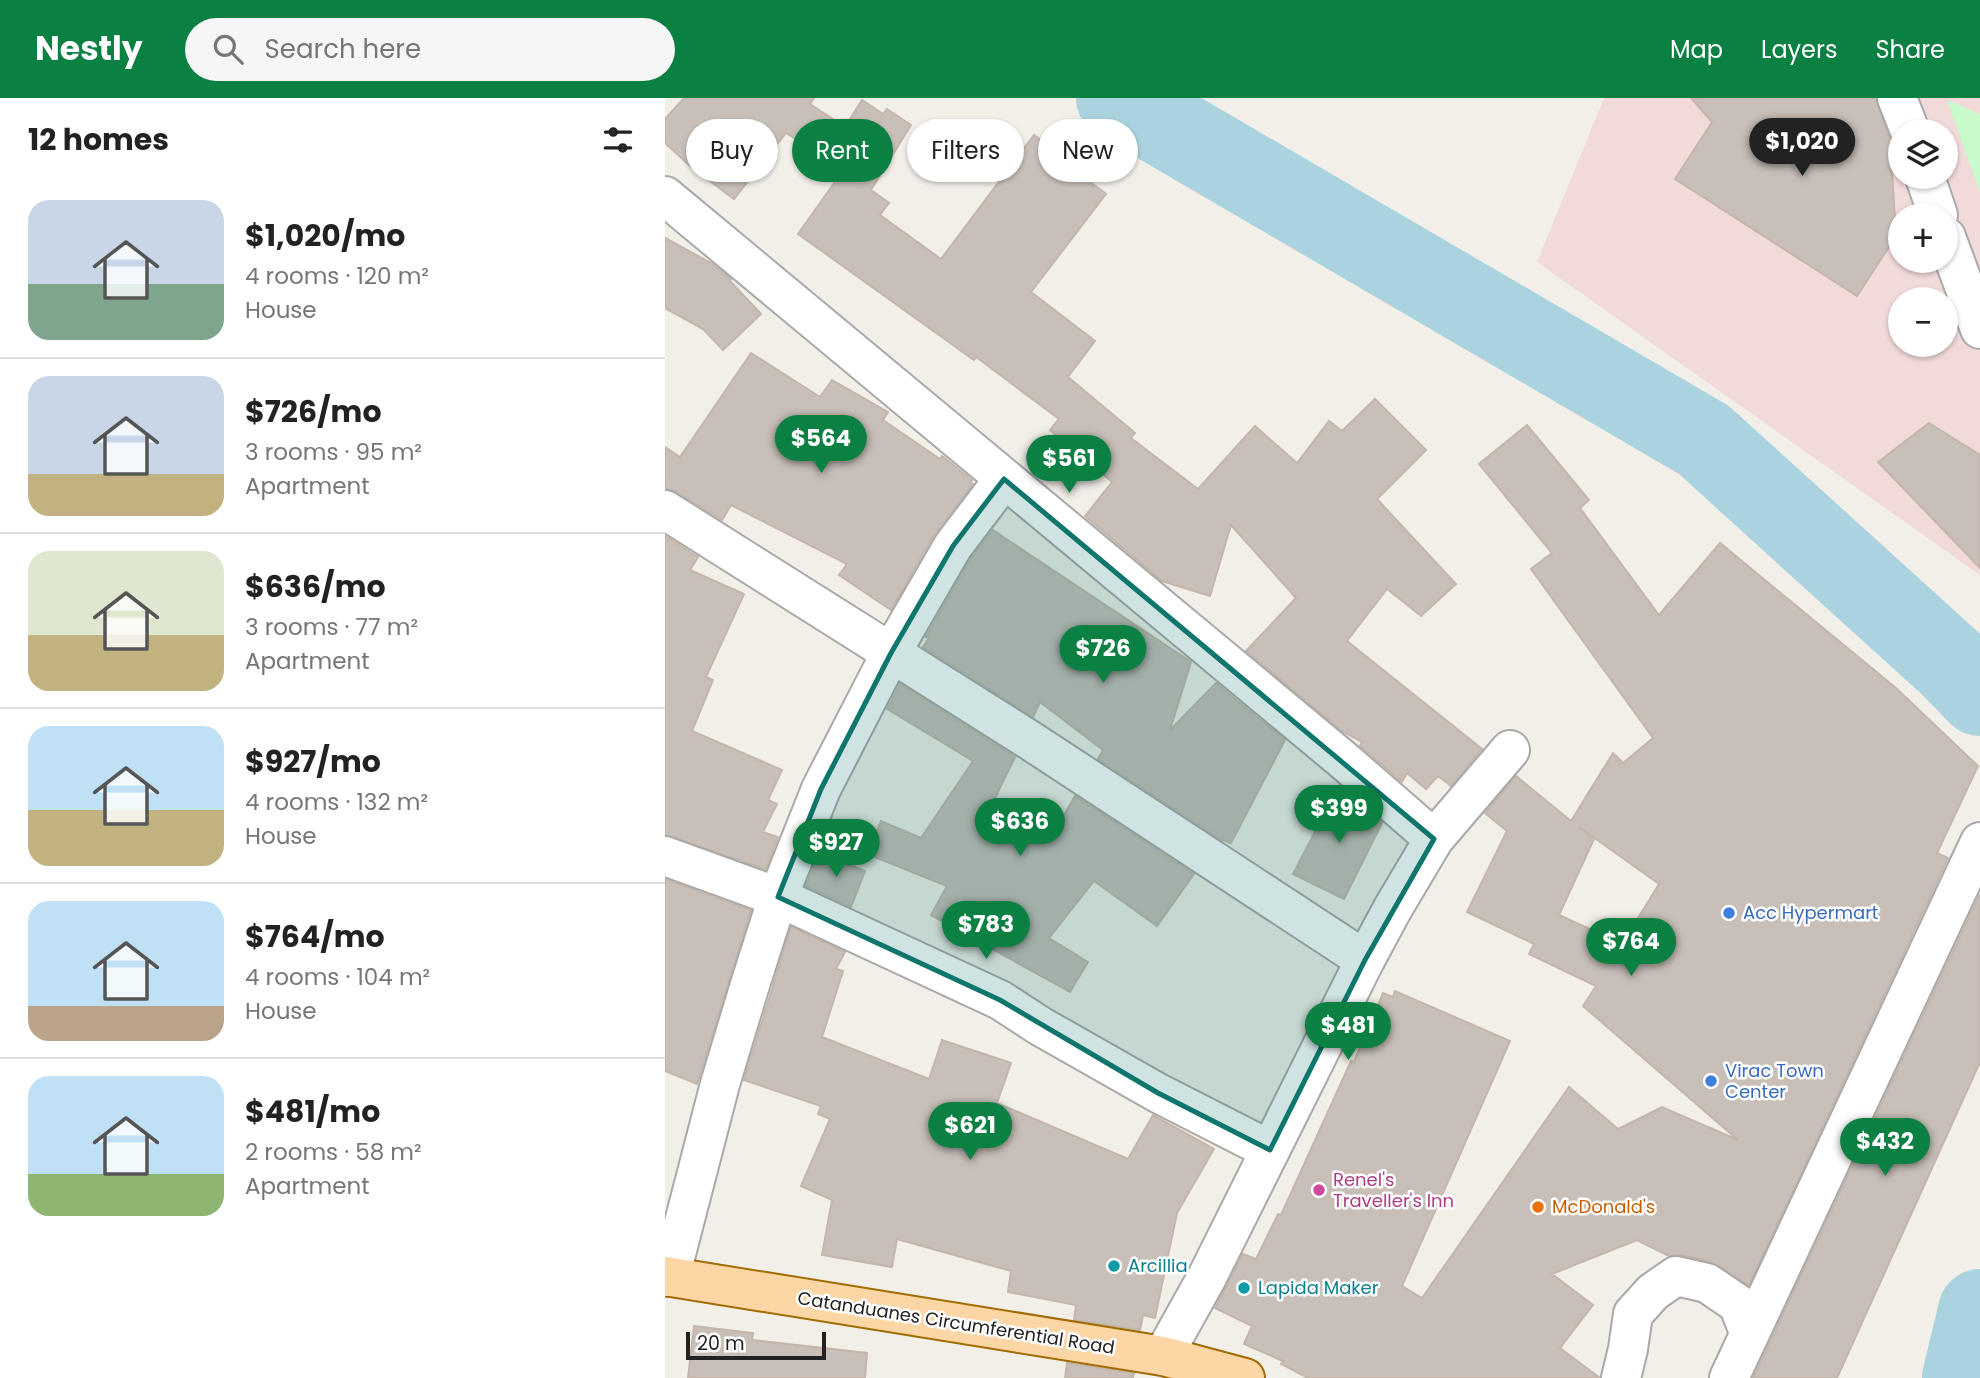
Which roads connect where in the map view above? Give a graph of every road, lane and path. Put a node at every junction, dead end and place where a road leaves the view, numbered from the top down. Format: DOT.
graph roads {
  1 [pos="1897,98"];
  2 [pos="1905,119"];
  3 [pos="665,196"];
  4 [pos="1958,269"];
  5 [pos="1980,329"];
  6 [pos="1004,480"];
  7 [pos="665,510"];
  8 [pos="891,653"];
  9 [pos="1510,750"];
  10 [pos="1434,839"];
  11 [pos="1980,842"];
  12 [pos="665,856"];
  13 [pos="778,897"];
  14 [pos="1365,960"];
  15 [pos="1270,1150"];
  16 [pos="668,1277"];
  17 [pos="1749,1332"];
  18 [pos="1163,1356"];
  19 [pos="1245,1378"];
  20 [pos="1621,1378"];
  21 [pos="1730,1378"];
  1 -- 2 [label="street"];
  3 -- 6 [label="street"];
  4 -- 5 [label="street"];
  6 -- 8 [label="street"];
  6 -- 10 [label="street"];
  7 -- 8 [label="street"];
  8 -- 13 [label="street"];
  8 -- 14 [label="street"];
  9 -- 10 [label="street"];
  10 -- 14 [label="street"];
  11 -- 17 [label="street"];
  12 -- 13 [label="street"];
  13 -- 15 [label="street"];
  13 -- 16 [label="street"];
  14 -- 15 [label="street"];
  15 -- 18 [label="street"];
  16 -- 18 [label="main road, Catanduanes Circumferential Road"];
  17 -- 20 [label="street"];
  17 -- 21 [label="street"];
  18 -- 19 [label="main road, Catanduanes Circumferential Road"];
}
